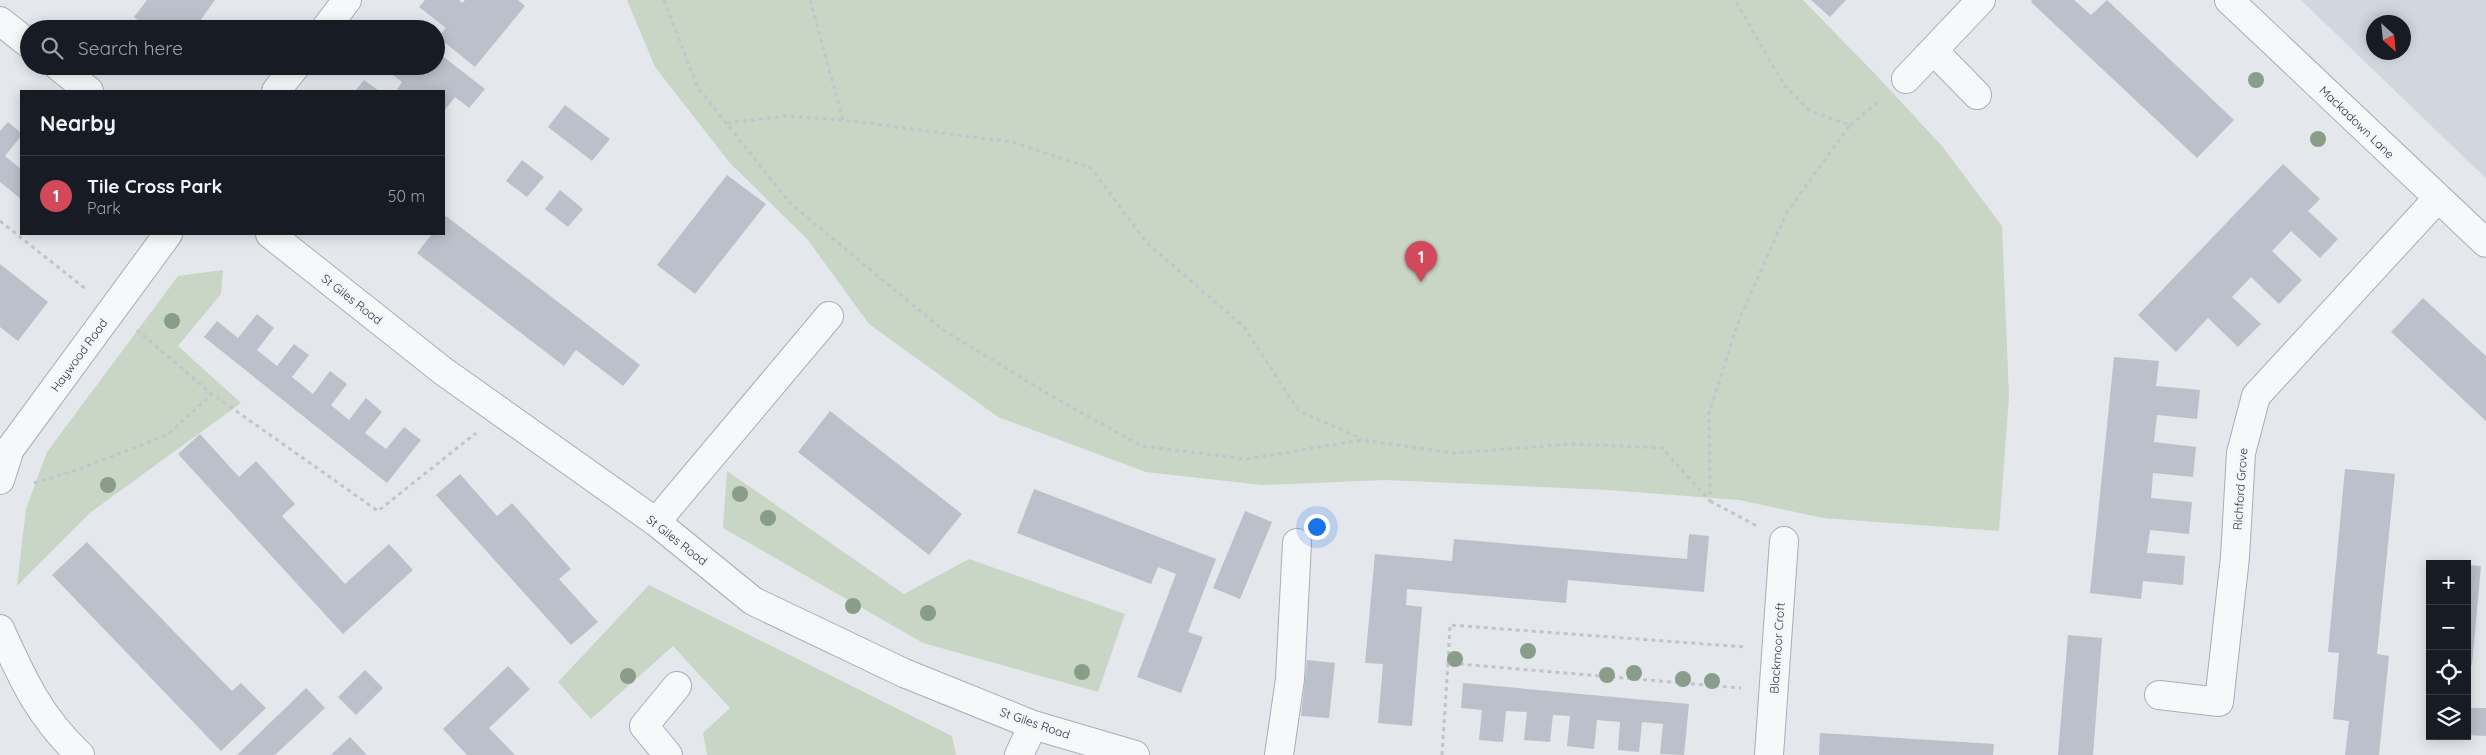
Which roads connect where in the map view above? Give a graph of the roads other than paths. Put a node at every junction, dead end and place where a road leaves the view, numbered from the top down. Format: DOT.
graph roads {
  1 [pos="347,0"];
  2 [pos="1981,0"];
  3 [pos="2229,0"];
  4 [pos="332,20"];
  5 [pos="0,21"];
  6 [pos="20,37"];
  7 [pos="1934,50"];
  8 [pos="69,75"];
  9 [pos="289,75"];
  10 [pos="1906,79"];
  11 [pos="88,90"];
  12 [pos="277,90"];
  13 [pos="1976,95"];
  14 [pos="2438,198"];
  15 [pos="167,235"];
  16 [pos="271,235"];
  17 [pos="2486,243"];
  18 [pos="829,316"];
  19 [pos="5,445"];
  20 [pos="13,483"];
  21 [pos="656,522"];
  22 [pos="1784,541"];
  23 [pos="1297,543"];
  24 [pos="0,629"];
  25 [pos="676,686"];
  26 [pos="2159,695"];
  27 [pos="1033,724"];
  28 [pos="80,755"];
  29 [pos="668,755"];
  30 [pos="1019,755"];
  31 [pos="1135,755"];
  32 [pos="1280,755"];
  33 [pos="1769,755"];
  1 -- 4 [label="street"];
  2 -- 7 [label="street"];
  3 -- 14 [label="street, Mackadown Lane"];
  5 -- 6 [label="street"];
  7 -- 10 [label="street"];
  7 -- 13 [label="street"];
  8 -- 11 [label="street"];
  9 -- 12 [label="street"];
  14 -- 17 [label="street, Mackadown Lane"];
  14 -- 26 [label="street, Richford Grove"];
  15 -- 19 [label="street, Haywood Road"];
  16 -- 21 [label="street, St Giles Road"];
  18 -- 21 [label="street"];
  19 -- 20 [label="street, Haywood Road"];
  21 -- 27 [label="street, St Giles Road"];
  22 -- 33 [label="street, Blackmoor Croft"];
  23 -- 32 [label="street"];
  24 -- 28 [label="street"];
  25 -- 29 [label="street"];
  27 -- 30 [label="street"];
  27 -- 31 [label="street, St Giles Road"];
}
